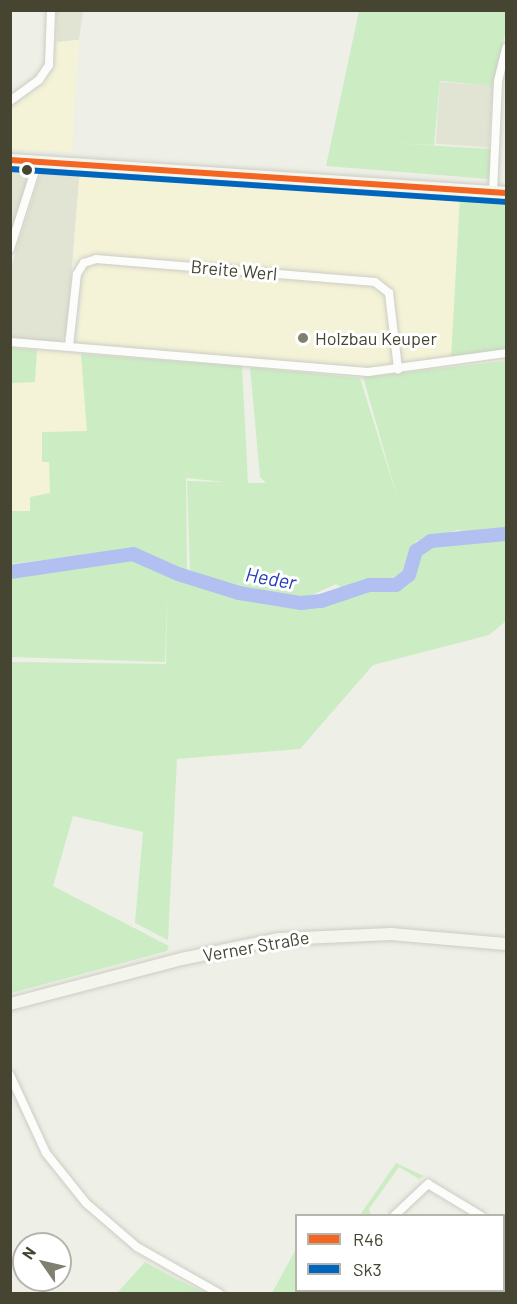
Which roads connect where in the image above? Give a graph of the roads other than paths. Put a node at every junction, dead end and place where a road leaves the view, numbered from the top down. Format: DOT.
graph roads {
  1 [pos="51,10"];
  2 [pos="507,48"];
  3 [pos="10,101"];
  4 [pos="10,160"];
  5 [pos="34,174"];
  6 [pos="493,192"];
  7 [pos="507,193"];
  8 [pos="10,249"];
  9 [pos="10,342"];
  10 [pos="69,346"];
  11 [pos="507,353"];
  12 [pos="398,369"];
  13 [pos="507,944"];
  14 [pos="10,1004"];
  15 [pos="10,1075"];
  16 [pos="395,1214"];
  17 [pos="479,1214"];
  18 [pos="220,1293"];
  1 -- 3 [label="street"];
  2 -- 6 [label="street"];
  4 -- 6 [label="main road"];
  5 -- 8 [label="street"];
  6 -- 7 [label="main road"];
  9 -- 10 [label="street"];
  10 -- 12 [label="street"];
  10 -- 12 [label="street, Breite Werl"];
  11 -- 12 [label="street"];
  13 -- 14 [label="main road, Verner Straße"];
  15 -- 18 [label="street"];
  16 -- 17 [label="street"];
}
